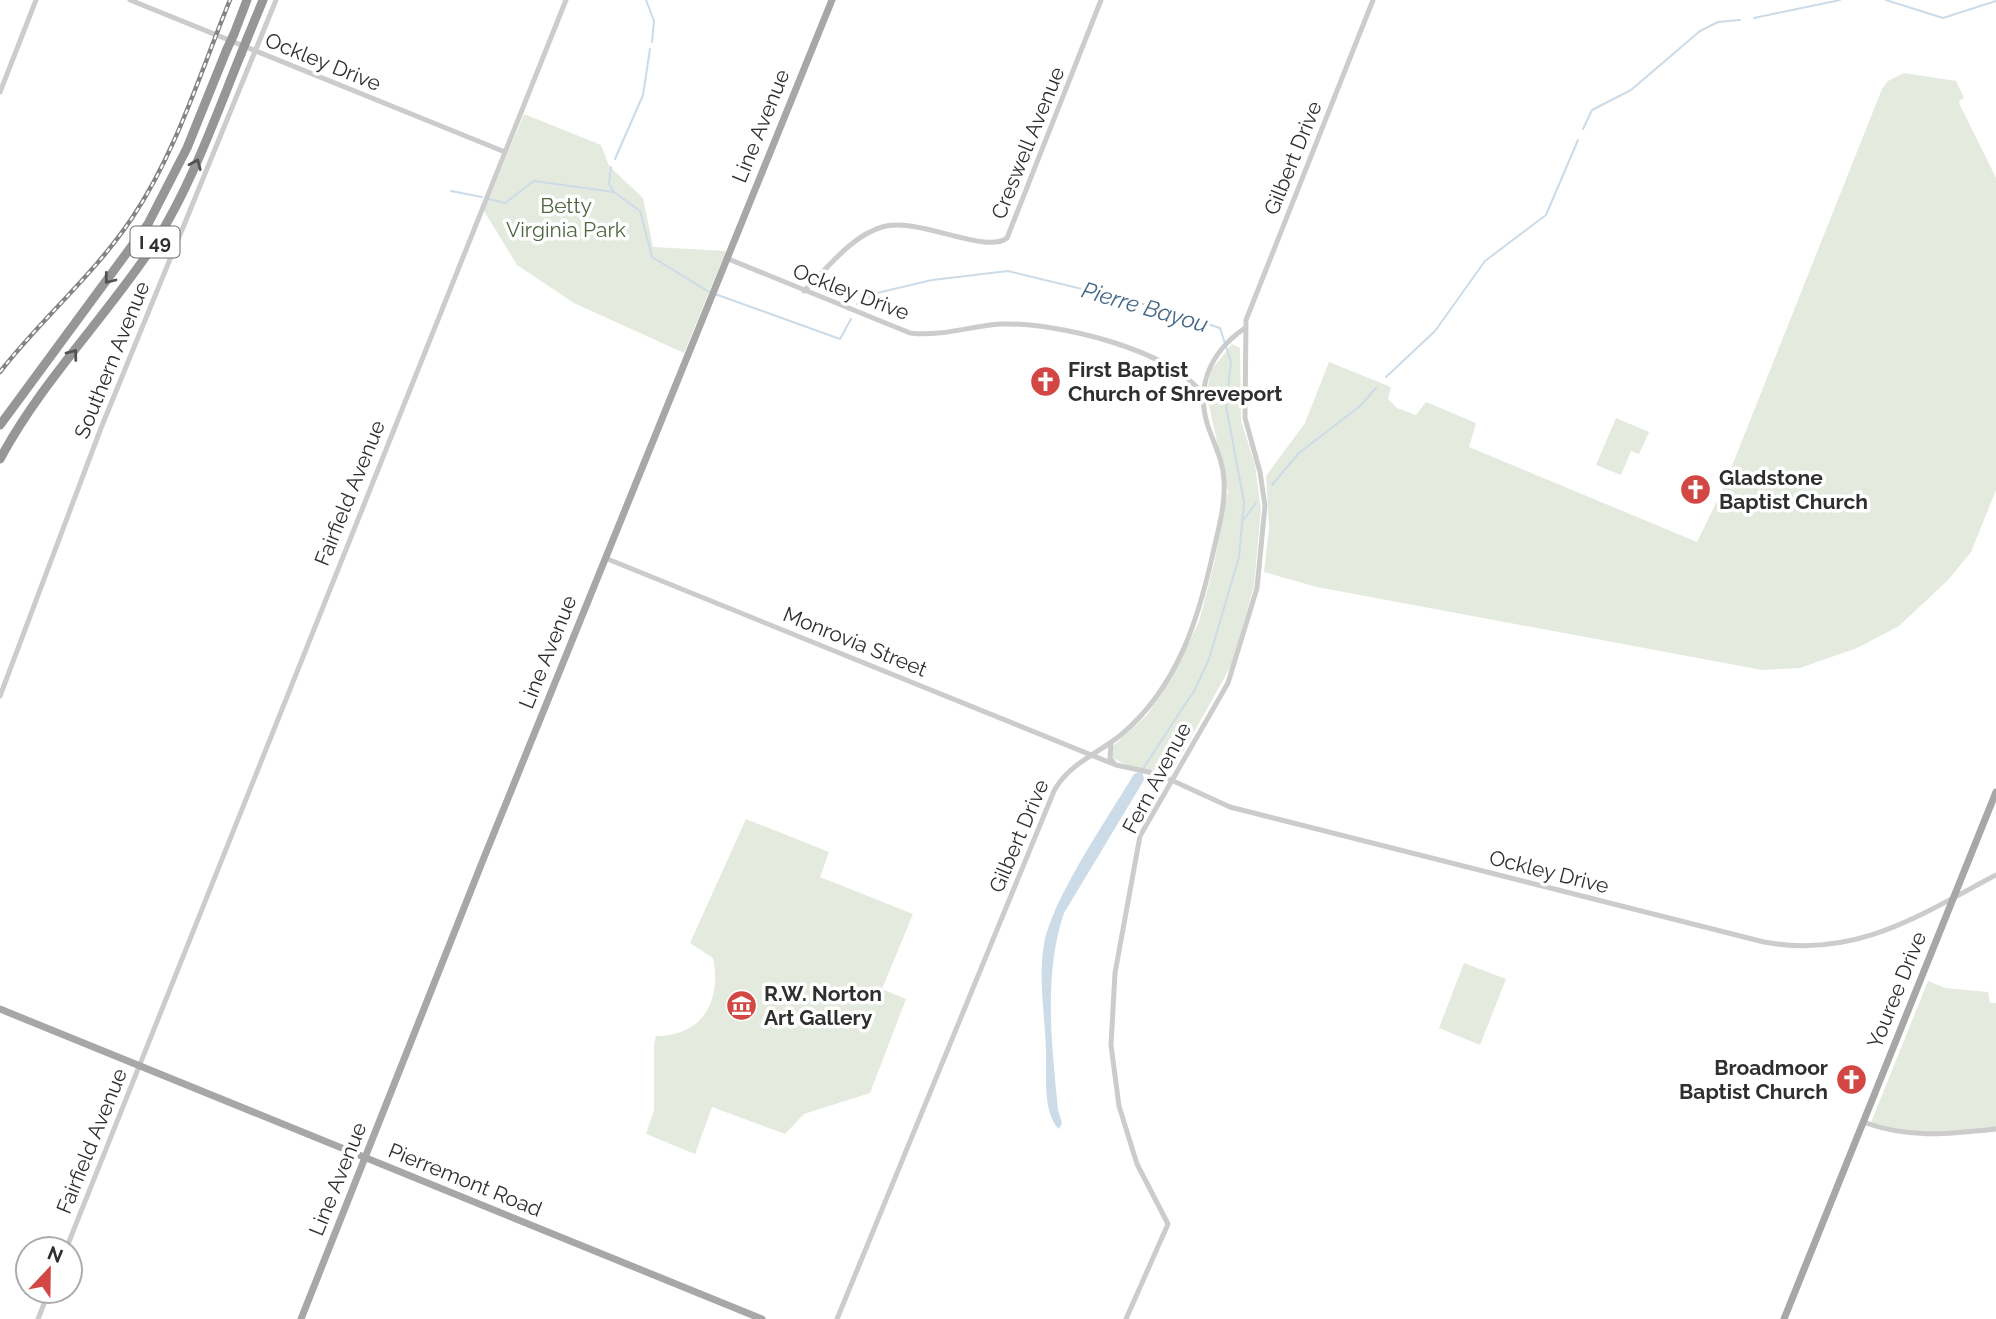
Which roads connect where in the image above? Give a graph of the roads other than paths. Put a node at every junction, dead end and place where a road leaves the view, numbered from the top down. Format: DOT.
graph roads {
  1 [pos="36,0"];
  2 [pos="130,0"];
  3 [pos="247,0"];
  4 [pos="263,0"];
  5 [pos="276,0"];
  6 [pos="566,0"];
  7 [pos="832,0"];
  8 [pos="1101,0"];
  9 [pos="1373,0"];
  10 [pos="254,51"];
  11 [pos="0,92"];
  12 [pos="505,152"];
  13 [pos="726,258"];
  14 [pos="804,291"];
  15 [pos="1245,328"];
  16 [pos="1203,395"];
  17 [pos="0,425"];
  18 [pos="0,459"];
  19 [pos="605,558"];
  20 [pos="0,696"];
  21 [pos="1111,743"];
  22 [pos="1092,755"];
  23 [pos="1119,766"];
  24 [pos="1171,779"];
  25 [pos="1996,792"];
  26 [pos="1996,875"];
  27 [pos="1954,897"];
  28 [pos="0,1009"];
  29 [pos="139,1067"];
  30 [pos="1863,1122"];
  31 [pos="1996,1129"];
  32 [pos="365,1159"];
  33 [pos="72,1235"];
  34 [pos="301,1319"];
  35 [pos="762,1319"];
  36 [pos="837,1319"];
  37 [pos="1126,1319"];
  38 [pos="1784,1319"];
  1 -- 11 [label="street"];
  2 -- 10 [label="street, Ockley Drive"];
  3 -- 17 [label="highway, I 49, one-way, bridge"];
  18 -- 4 [label="highway, I 49, one-way, bridge"];
  5 -- 10 [label="street, Southern Avenue"];
  6 -- 12 [label="street, Fairfield Avenue"];
  7 -- 13 [label="main road, Line Avenue"];
  8 -- 14 [label="street, Creswell Avenue"];
  9 -- 15 [label="street, Gilbert Drive"];
  10 -- 12 [label="street, Ockley Drive"];
  10 -- 20 [label="street, Southern Avenue"];
  12 -- 29 [label="street, Fairfield Avenue"];
  13 -- 14 [label="street, Ockley Drive"];
  13 -- 19 [label="main road, Line Avenue"];
  14 -- 16 [label="street, Ockley Drive"];
  15 -- 16 [label="street"];
  15 -- 24 [label="street, Fern Avenue"];
  16 -- 21 [label="street, Gilbert Drive"];
  19 -- 22 [label="street, Monrovia Street"];
  19 -- 32 [label="main road, Line Avenue"];
  21 -- 22 [label="street, Gilbert Drive"];
  21 -- 23 [label="street"];
  22 -- 23 [label="street, Ockley Drive"];
  22 -- 36 [label="street, Gilbert Drive"];
  23 -- 24 [label="street, Ockley Drive"];
  24 -- 27 [label="street, Ockley Drive"];
  24 -- 37 [label="street, Fern Avenue"];
  25 -- 27 [label="main road, Youree Drive"];
  26 -- 27 [label="street, Ockley Drive"];
  27 -- 30 [label="main road, Youree Drive"];
  28 -- 29 [label="main road, Pierremont Road"];
  29 -- 32 [label="main road, Pierremont Road"];
  29 -- 33 [label="street, Fairfield Avenue"];
  30 -- 31 [label="street"];
  30 -- 38 [label="main road, Youree Drive"];
  32 -- 34 [label="main road, Line Avenue"];
  32 -- 35 [label="main road, Pierremont Road"];
}
